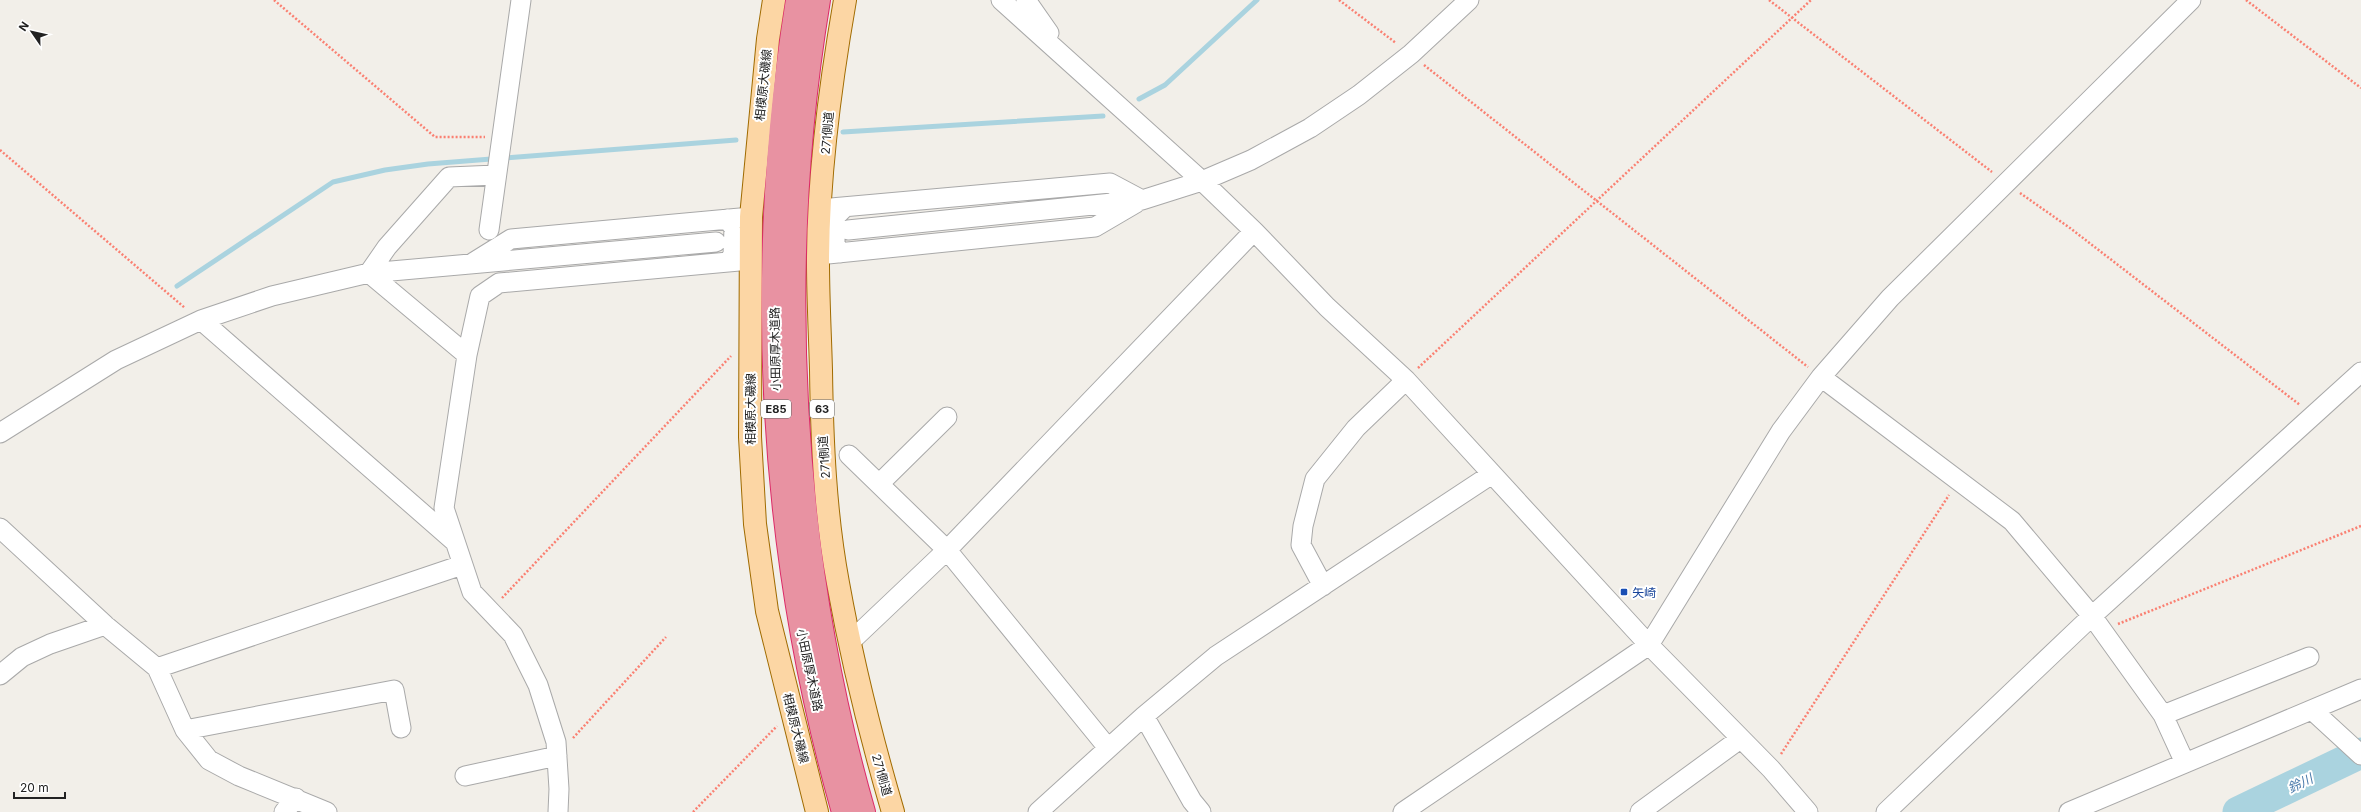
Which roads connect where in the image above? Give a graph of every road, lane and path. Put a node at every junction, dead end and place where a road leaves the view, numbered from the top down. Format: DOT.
graph roads {
  1 [pos="274,0"];
  2 [pos="521,0"];
  3 [pos="774,0"];
  4 [pos="797,0"];
  5 [pos="820,0"];
  6 [pos="845,0"];
  7 [pos="1001,0"];
  8 [pos="1026,0"];
  9 [pos="1339,0"];
  10 [pos="1469,0"];
  11 [pos="1769,0"];
  12 [pos="1811,0"];
  13 [pos="2191,0"];
  14 [pos="2246,0"];
  15 [pos="1793,18"];
  16 [pos="1411,54"];
  17 [pos="1067,59"];
  18 [pos="2361,88"];
  19 [pos="501,141"];
  20 [pos="0,150"];
  21 [pos="497,171"];
  22 [pos="1202,181"];
  23 [pos="2006,183"];
  24 [pos="1142,200"];
  25 [pos="1597,202"];
  26 [pos="845,207"];
  27 [pos="820,209"];
  28 [pos="752,217"];
  29 [pos="727,219"];
  30 [pos="489,230"];
  31 [pos="848,230"];
  32 [pos="1254,231"];
  33 [pos="716,242"];
  34 [pos="840,253"];
  35 [pos="818,255"];
  36 [pos="739,261"];
  37 [pos="470,264"];
  38 [pos="369,274"];
  39 [pos="201,320"];
  40 [pos="750,341"];
  41 [pos="467,355"];
  42 [pos="2361,372"];
  43 [pos="1821,377"];
  44 [pos="1406,380"];
  45 [pos="947,416"];
  46 [pos="2313,416"];
  47 [pos="0,433"];
  48 [pos="849,455"];
  49 [pos="1492,474"];
  50 [pos="1959,481"];
  51 [pos="879,484"];
  52 [pos="2361,526"];
  53 [pos="0,528"];
  54 [pos="454,541"];
  55 [pos="948,550"];
  56 [pos="462,564"];
  57 [pos="1323,586"];
  58 [pos="490,610"];
  59 [pos="2098,623"];
  60 [pos="105,625"];
  61 [pos="666,637"];
  62 [pos="850,642"];
  63 [pos="1649,645"];
  64 [pos="2309,657"];
  65 [pos="157,668"];
  66 [pos="0,675"];
  67 [pos="2361,689"];
  68 [pos="792,711"];
  69 [pos="2163,714"];
  70 [pos="2316,714"];
  71 [pos="1144,716"];
  72 [pos="401,728"];
  73 [pos="184,730"];
  74 [pos="1740,739"];
  75 [pos="1108,748"];
  76 [pos="2361,755"];
  77 [pos="557,756"];
  78 [pos="2185,763"];
  79 [pos="1771,769"];
  80 [pos="465,776"];
  81 [pos="290,805"];
  82 [pos="327,812"];
  83 [pos="558,812"];
  84 [pos="693,812"];
  85 [pos="818,812"];
  86 [pos="843,812"];
  87 [pos="864,812"];
  88 [pos="893,812"];
  89 [pos="1038,812"];
  90 [pos="1201,812"];
  91 [pos="1402,812"];
  92 [pos="1640,812"];
  93 [pos="1808,812"];
  94 [pos="1886,812"];
  95 [pos="2069,812"];
  1 -- 19 [label="path"];
  2 -- 19 [label="street"];
  3 -- 28 [label="main road, 相模原大磯線"];
  4 -- 86 [label="highway, 小田原厚木道路 / E85"];
  5 -- 87 [label="highway, 小田原厚木道路 / E85"];
  6 -- 27 [label="main road, 271側道 / 63"];
  7 -- 17 [label="street"];
  8 -- 17 [label="street"];
  9 -- 16 [label="path"];
  10 -- 16 [label="street"];
  11 -- 15 [label="path"];
  12 -- 15 [label="path"];
  13 -- 23 [label="street"];
  14 -- 18 [label="path"];
  15 -- 23 [label="path"];
  15 -- 25 [label="path"];
  16 -- 22 [label="street"];
  16 -- 25 [label="path"];
  17 -- 22 [label="street"];
  19 -- 21 [label="street"];
  20 -- 39 [label="path"];
  21 -- 30 [label="street"];
  21 -- 38 [label="street"];
  22 -- 24 [label="street"];
  22 -- 32 [label="street"];
  23 -- 43 [label="street"];
  23 -- 46 [label="path"];
  24 -- 26 [label="street"];
  24 -- 31 [label="street"];
  24 -- 34 [label="street"];
  25 -- 43 [label="path"];
  25 -- 44 [label="path"];
  26 -- 27 [label="street"];
  26 -- 34 [label="street"];
  27 -- 35 [label="main road, 271側道 / 63"];
  28 -- 29 [label="street"];
  28 -- 36 [label="main road, 相模原大磯線"];
  29 -- 36 [label="street"];
  29 -- 37 [label="street"];
  32 -- 44 [label="street"];
  32 -- 55 [label="street"];
  33 -- 37 [label="street"];
  34 -- 35 [label="street"];
  35 -- 62 [label="main road, 271側道 / 63"];
  36 -- 40 [label="main road, 相模原大磯線"];
  36 -- 41 [label="street"];
  37 -- 38 [label="street"];
  38 -- 39 [label="street"];
  38 -- 41 [label="street"];
  39 -- 47 [label="street"];
  39 -- 54 [label="street"];
  40 -- 58 [label="path"];
  40 -- 68 [label="main road, 相模原大磯線"];
  41 -- 54 [label="street"];
  42 -- 46 [label="street"];
  43 -- 50 [label="street"];
  43 -- 63 [label="street"];
  44 -- 49 [label="street"];
  44 -- 57 [label="street"];
  45 -- 51 [label="street"];
  46 -- 59 [label="street"];
  48 -- 51 [label="street"];
  49 -- 57 [label="street"];
  49 -- 63 [label="street"];
  50 -- 59 [label="street"];
  50 -- 79 [label="path"];
  51 -- 55 [label="street"];
  52 -- 59 [label="path"];
  53 -- 60 [label="street"];
  54 -- 56 [label="street"];
  55 -- 62 [label="street"];
  55 -- 75 [label="street"];
  56 -- 58 [label="street"];
  56 -- 65 [label="street"];
  57 -- 71 [label="street"];
  58 -- 77 [label="street"];
  59 -- 69 [label="street"];
  59 -- 94 [label="street"];
  60 -- 65 [label="street"];
  60 -- 66 [label="street"];
  61 -- 77 [label="path"];
  62 -- 88 [label="main road, 271側道 / 63"];
  63 -- 74 [label="street"];
  63 -- 91 [label="street"];
  64 -- 69 [label="street"];
  65 -- 73 [label="street"];
  67 -- 70 [label="street"];
  68 -- 84 [label="path"];
  68 -- 85 [label="main road, 相模原大磯線"];
  69 -- 78 [label="street"];
  70 -- 76 [label="street"];
  70 -- 78 [label="street"];
  71 -- 75 [label="street"];
  71 -- 90 [label="street"];
  72 -- 73 [label="street"];
  73 -- 81 [label="street"];
  74 -- 79 [label="street"];
  74 -- 92 [label="street"];
  75 -- 89 [label="street"];
  77 -- 80 [label="street"];
  77 -- 83 [label="street"];
  78 -- 95 [label="street"];
  79 -- 93 [label="street"];
  81 -- 82 [label="street"];
}
